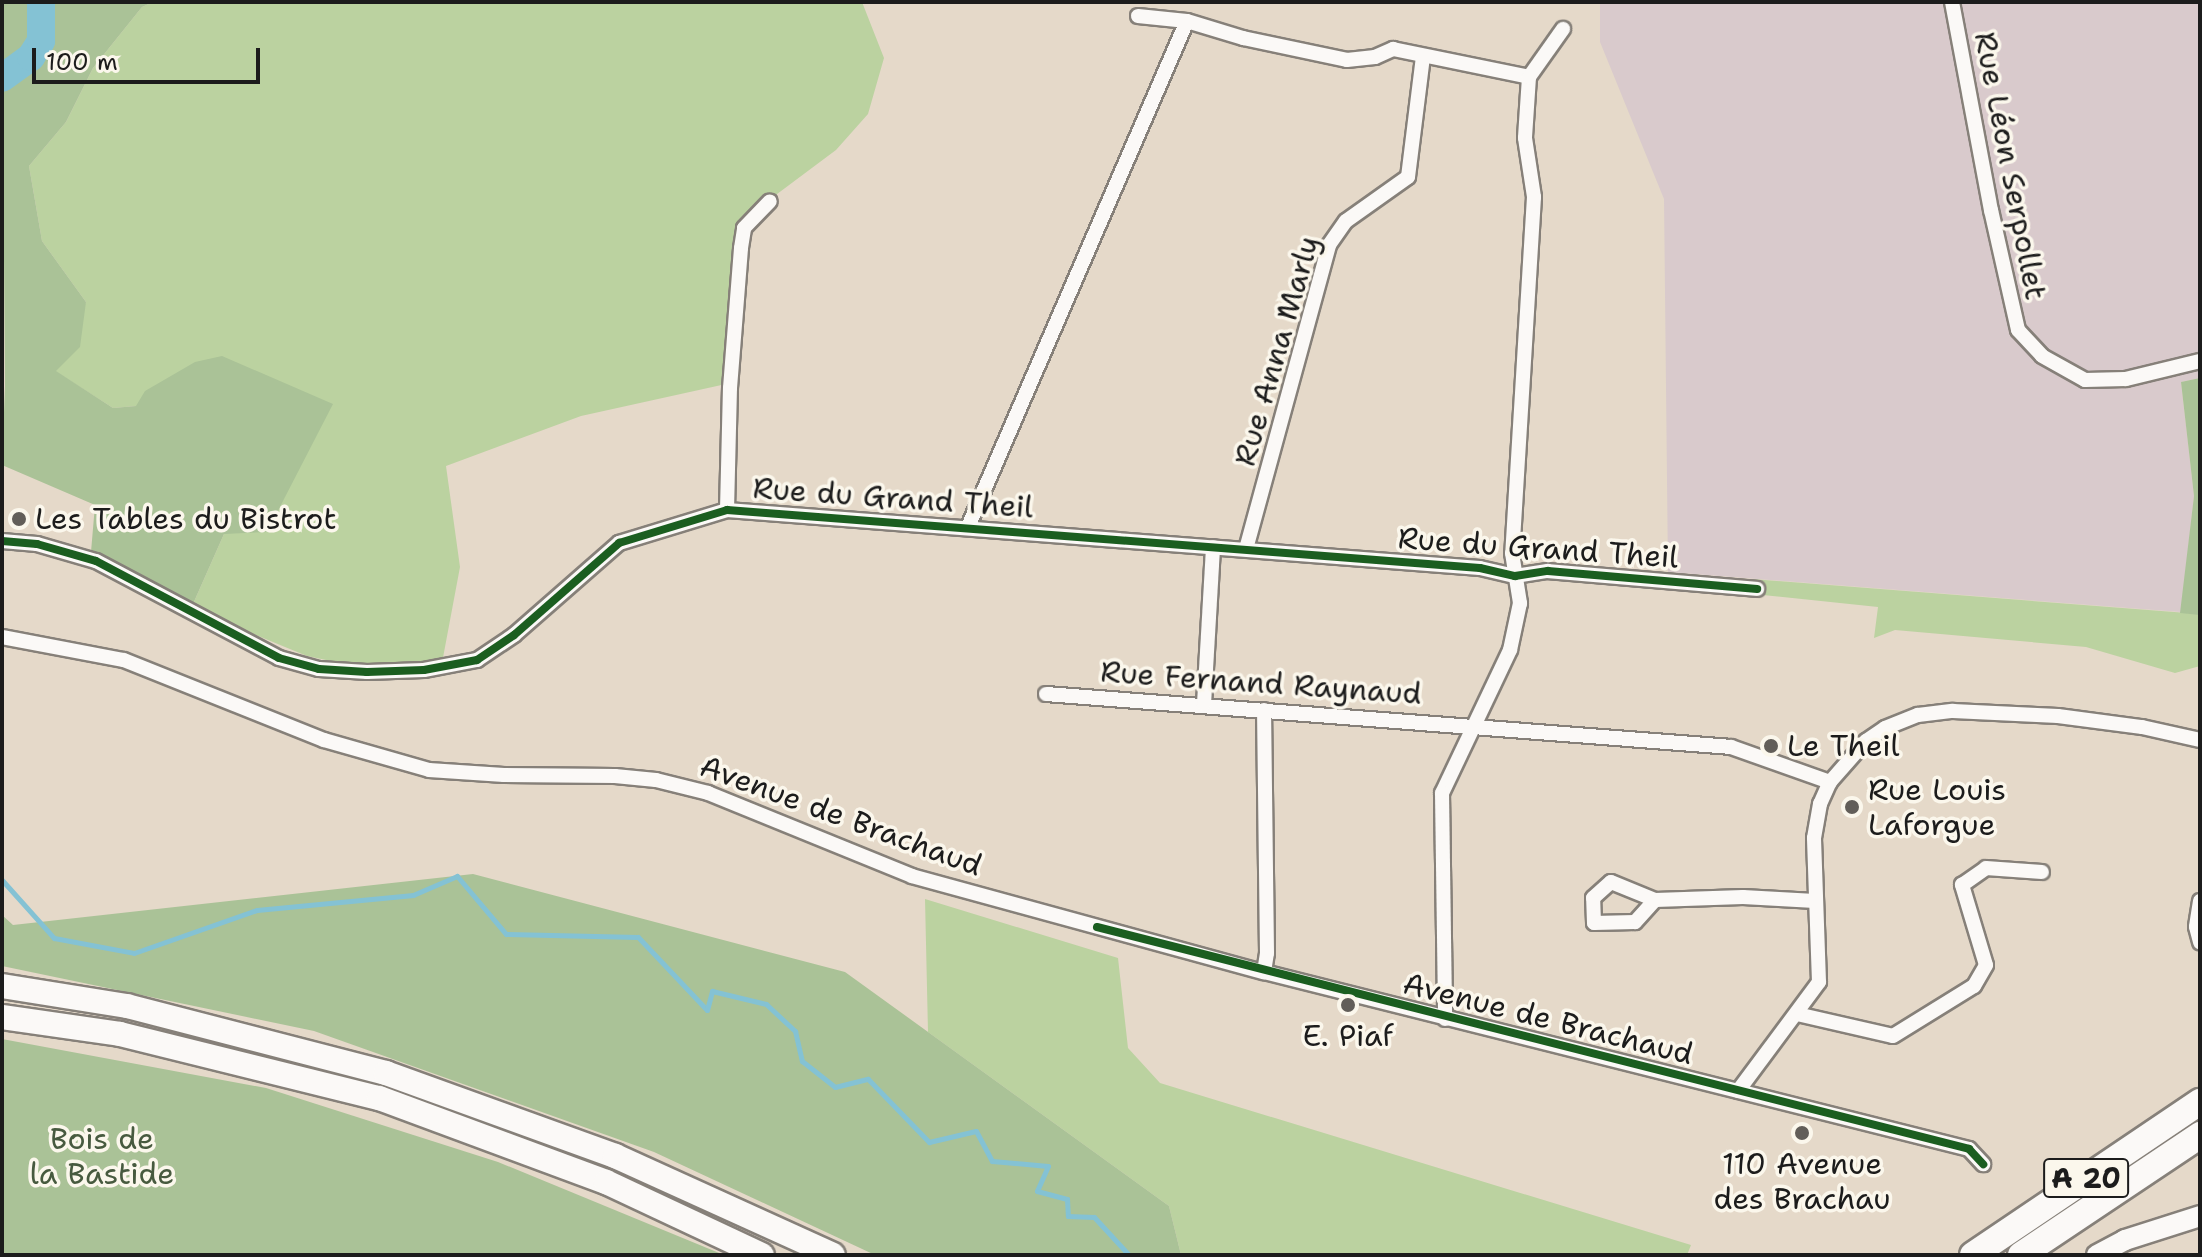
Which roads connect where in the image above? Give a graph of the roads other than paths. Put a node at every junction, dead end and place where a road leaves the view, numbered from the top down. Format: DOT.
graph roads {
  1 [pos="1952,2"];
  2 [pos="1138,16"];
  3 [pos="1187,21"];
  4 [pos="1563,29"];
  5 [pos="1423,56"];
  6 [pos="1529,77"];
  7 [pos="770,201"];
  8 [pos="2200,361"];
  9 [pos="727,510"];
  10 [pos="968,527"];
  11 [pos="2,541"];
  12 [pos="1213,547"];
  13 [pos="1246,549"];
  14 [pos="1515,576"];
  15 [pos="1757,589"];
  16 [pos="2,637"];
  17 [pos="1046,694"];
  18 [pos="1204,704"];
  19 [pos="1264,710"];
  20 [pos="1473,725"];
  21 [pos="2200,740"];
  22 [pos="1830,782"];
  23 [pos="2042,872"];
  24 [pos="1655,900"];
  25 [pos="1815,901"];
  26 [pos="2200,901"];
  27 [pos="2200,942"];
  28 [pos="1264,972"];
  29 [pos="2,986"];
  30 [pos="1797,1014"];
  31 [pos="2,1017"];
  32 [pos="1445,1019"];
  33 [pos="1738,1091"];
  34 [pos="2200,1102"];
  35 [pos="2200,1135"];
  36 [pos="1983,1164"];
  37 [pos="2200,1216"];
  38 [pos="2200,1229"];
  39 [pos="762,1255"];
  40 [pos="833,1255"];
  41 [pos="1973,1255"];
  42 [pos="2021,1255"];
  43 [pos="2097,1255"];
  44 [pos="2123,1255"];
  1 -- 8 [label="street, Rue Léon Serpollet"];
  2 -- 3 [label="street"];
  3 -- 5 [label="street"];
  3 -- 10 [label="street"];
  4 -- 6 [label="street"];
  5 -- 6 [label="street"];
  5 -- 13 [label="street, Rue Anna Marly"];
  6 -- 14 [label="street"];
  7 -- 9 [label="street"];
  9 -- 10 [label="street, Rue du Grand Theil"];
  9 -- 11 [label="street, Rue du Grand Theil"];
  10 -- 12 [label="street, Rue du Grand Theil"];
  12 -- 13 [label="street, Rue du Grand Theil"];
  12 -- 18 [label="street"];
  13 -- 14 [label="street, Rue du Grand Theil"];
  14 -- 15 [label="street, Rue du Grand Theil"];
  14 -- 20 [label="street"];
  16 -- 28 [label="street, Avenue de Brachaud"];
  17 -- 18 [label="street, Rue Fernand Raynaud"];
  18 -- 19 [label="street, Rue Fernand Raynaud"];
  19 -- 20 [label="street, Rue Fernand Raynaud"];
  19 -- 28 [label="street"];
  20 -- 22 [label="street, Rue Fernand Raynaud"];
  20 -- 32 [label="street"];
  21 -- 22 [label="street"];
  22 -- 25 [label="street"];
  23 -- 30 [label="street"];
  24 -- 25 [label="street"];
  25 -- 30 [label="street"];
  26 -- 27 [label="street"];
  28 -- 32 [label="street, Avenue de Brachaud"];
  29 -- 40 [label="main road"];
  30 -- 33 [label="street"];
  31 -- 39 [label="main road"];
  32 -- 33 [label="street, Avenue de Brachaud"];
  33 -- 36 [label="street, Avenue de Brachaud"];
  34 -- 41 [label="highway, A 20"];
  35 -- 42 [label="highway, A 20"];
  37 -- 43 [label="street"];
  38 -- 44 [label="street"];
}
